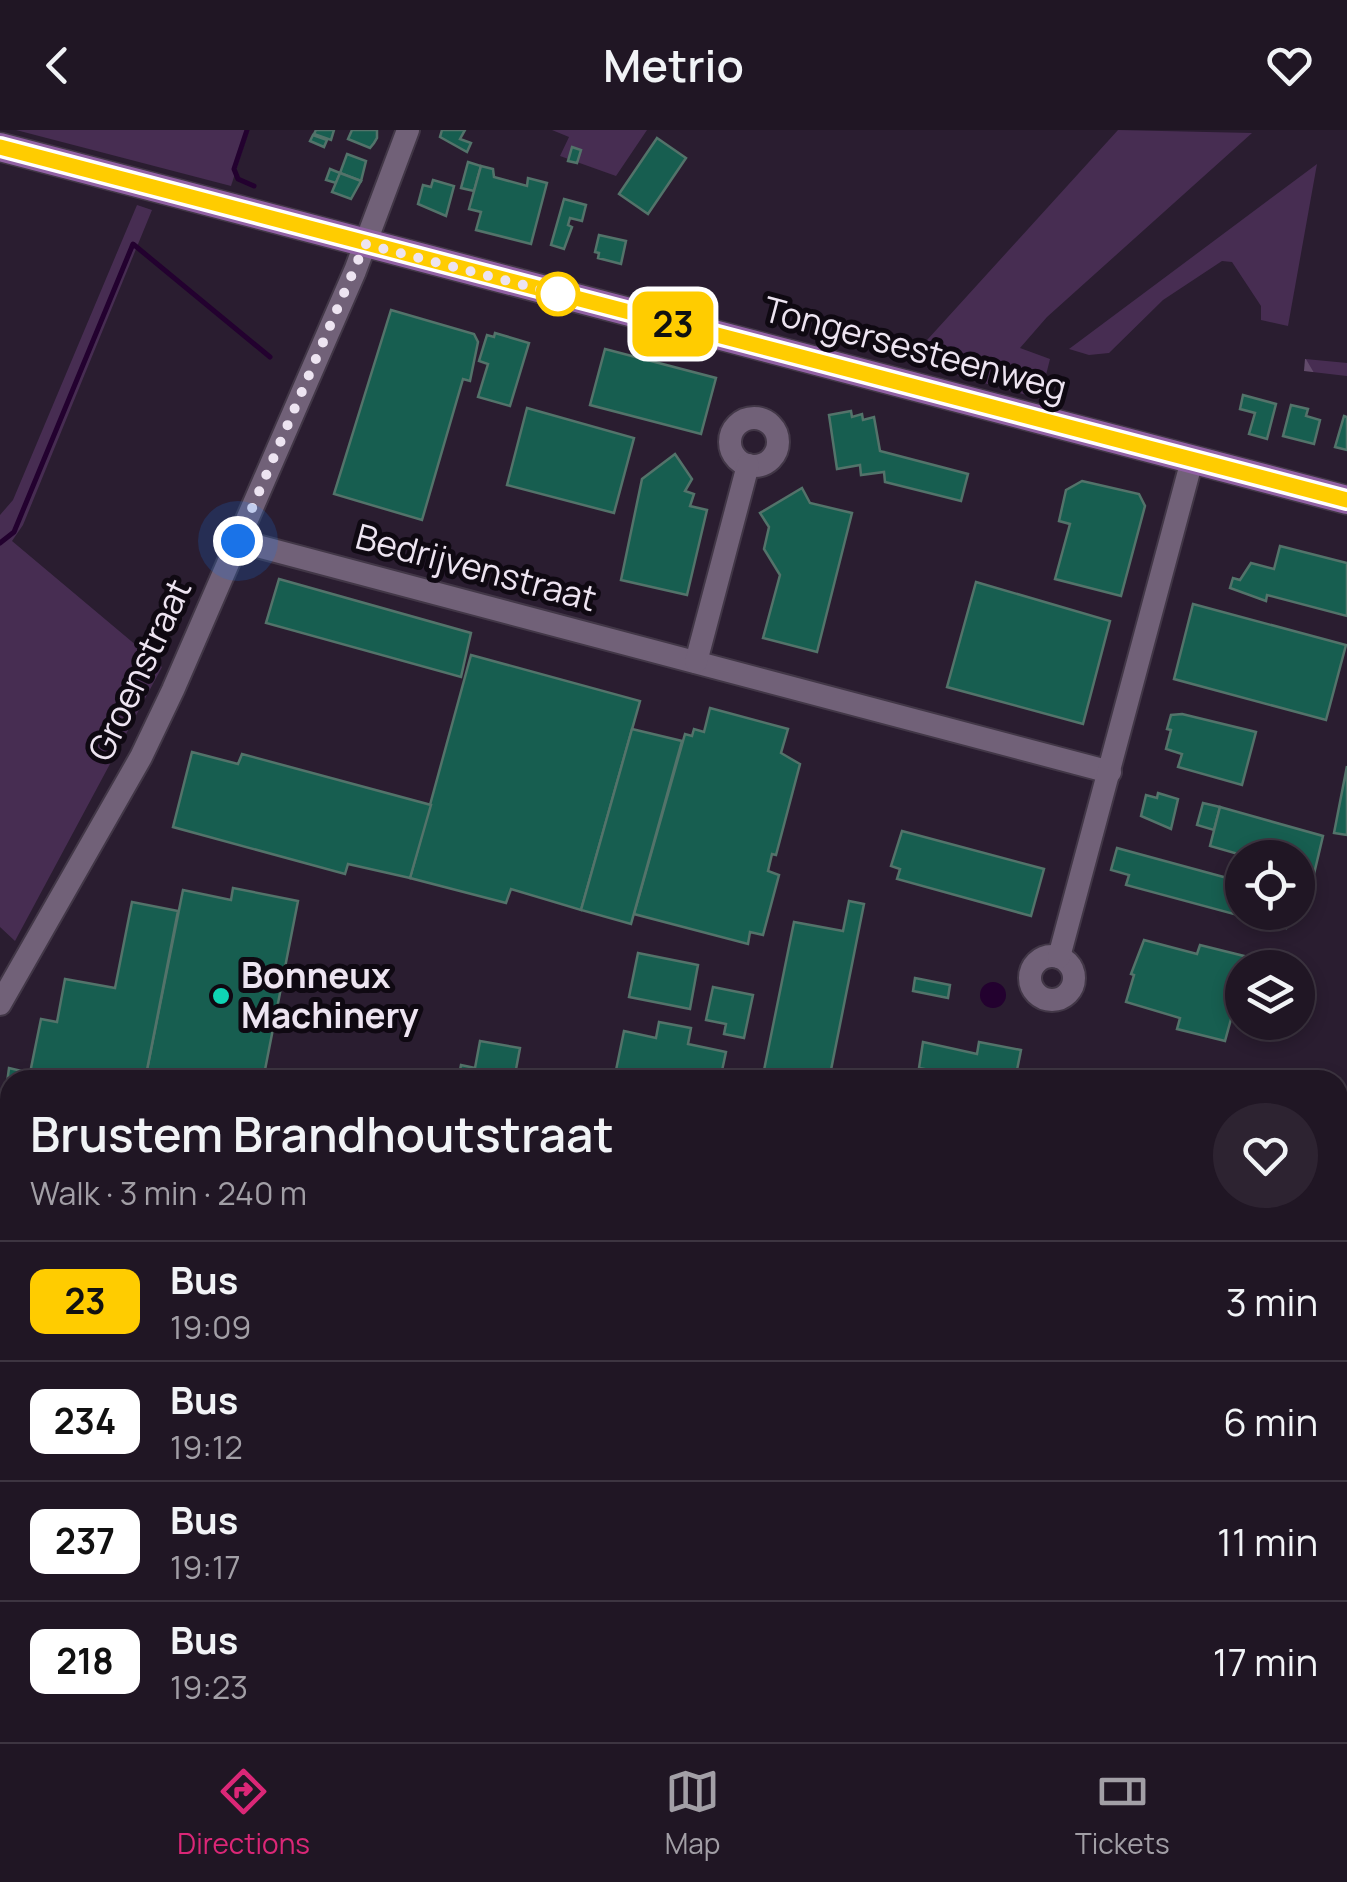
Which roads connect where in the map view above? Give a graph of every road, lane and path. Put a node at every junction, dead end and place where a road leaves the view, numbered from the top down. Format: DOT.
graph roads {
  1 [pos="408,130"];
  2 [pos="0,148"];
  3 [pos="361,254"];
  4 [pos="1192,460"];
  5 [pos="748,465"];
  6 [pos="1347,500"];
  7 [pos="238,541"];
  8 [pos="696,662"];
  9 [pos="1110,772"];
  10 [pos="1059,957"];
  11 [pos="0,1004"];
  1 -- 3 [label="street, Groenstraat"];
  2 -- 3 [label="main road, Tongersesteenweg"];
  3 -- 4 [label="main road, Tongersesteenweg"];
  3 -- 7 [label="street, Groenstraat"];
  4 -- 6 [label="main road, Tongersesteenweg"];
  4 -- 9 [label="street"];
  5 -- 8 [label="street"];
  7 -- 8 [label="street, Bedrijvenstraat"];
  7 -- 11 [label="street, Groenstraat"];
  8 -- 9 [label="street, Bedrijvenstraat"];
  9 -- 10 [label="street"];
}
